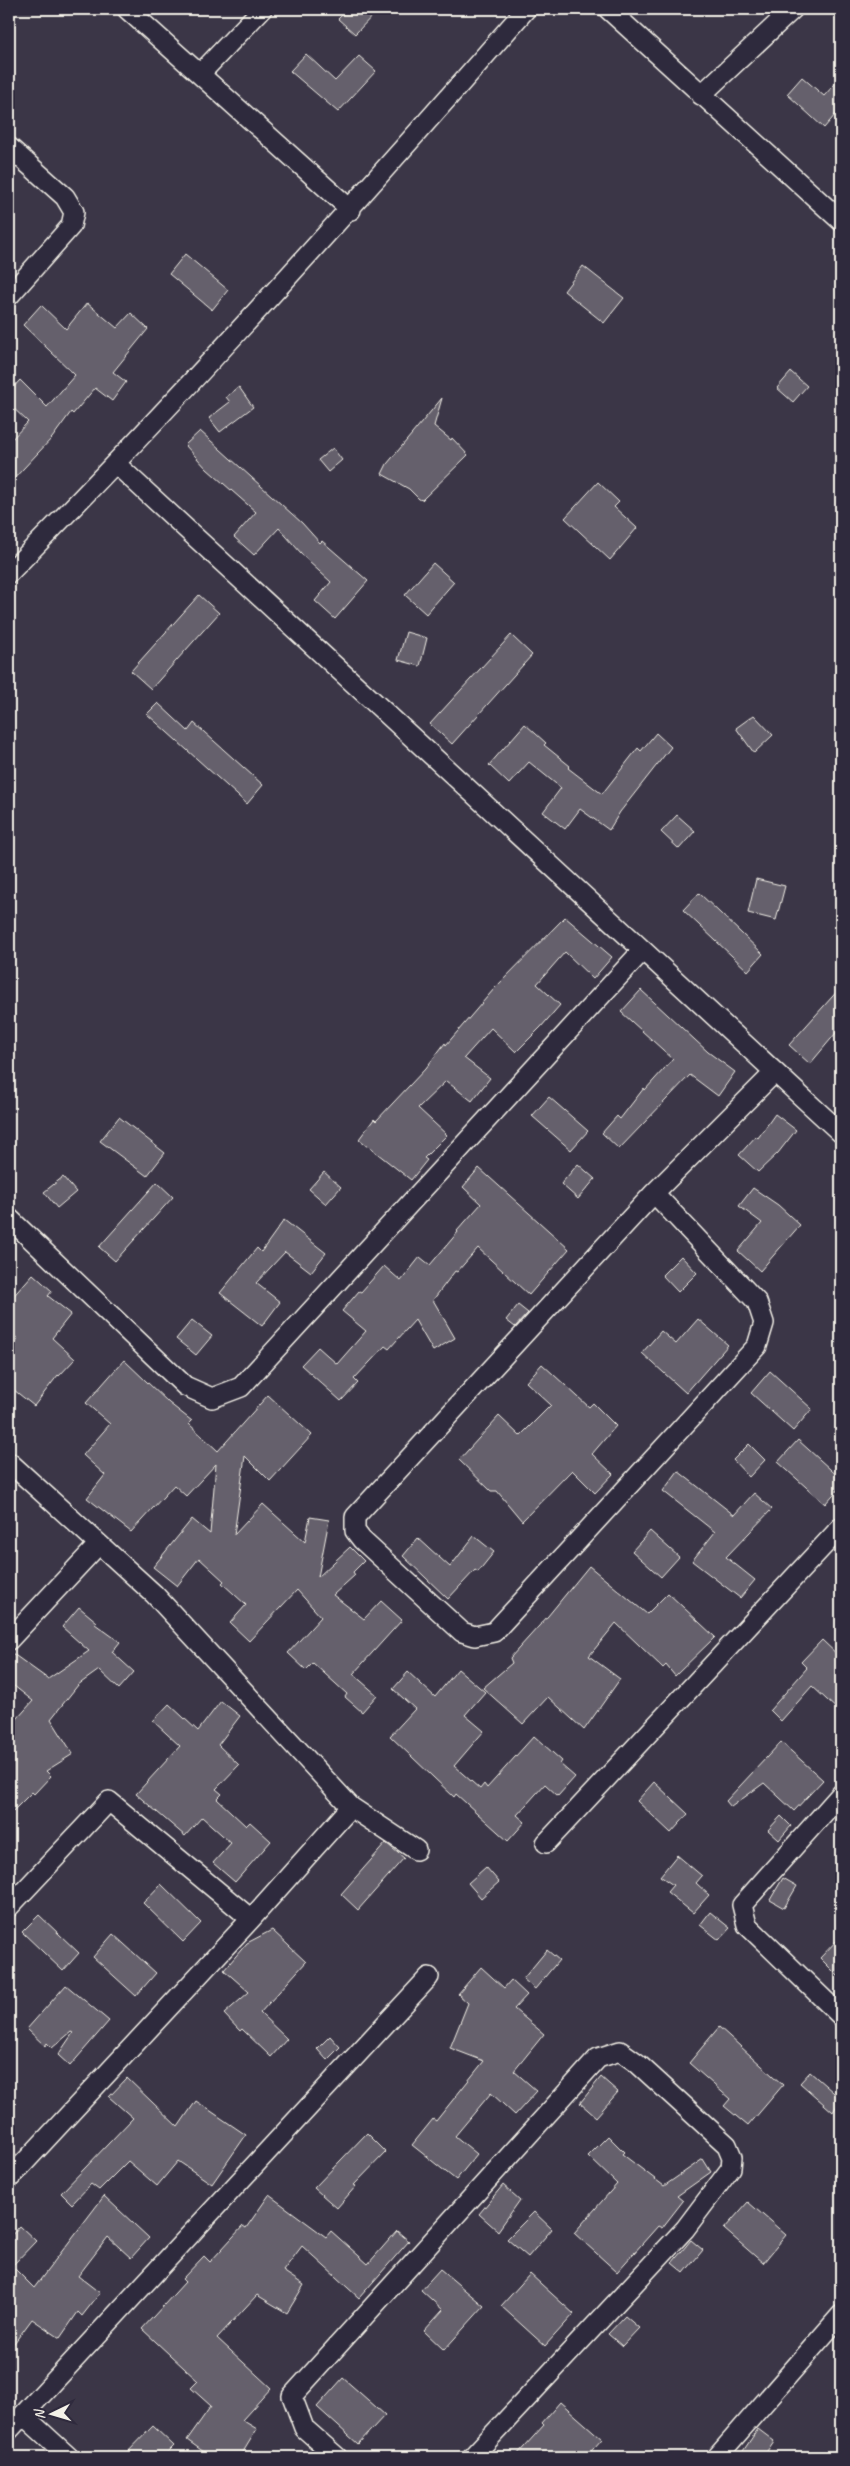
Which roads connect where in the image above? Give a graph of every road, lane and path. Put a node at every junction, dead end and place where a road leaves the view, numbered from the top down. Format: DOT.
graph roads {
  1 [pos="127,9"];
  2 [pos="262,9"];
  3 [pos="526,9"];
  4 [pos="608,9"];
  5 [pos="793,9"];
  6 [pos="200,74"];
  7 [pos="702,95"];
  8 [pos="9,147"];
  9 [pos="351,210"];
  10 [pos="841,220"];
  11 [pos="9,296"];
  12 [pos="116,464"];
  13 [pos="9,573"];
  14 [pos="642,951"];
  15 [pos="774,1073"];
  16 [pos="841,1133"];
  17 [pos="654,1193"];
  18 [pos="9,1218"];
  19 [pos="9,1462"];
  20 [pos="841,1527"];
  21 [pos="98,1545"];
  22 [pos="9,1640"];
  23 [pos="841,1794"];
  24 [pos="350,1807"];
  25 [pos="546,1843"];
  26 [pos="416,1850"];
  27 [pos="9,1907"];
  28 [pos="251,1919"];
  29 [pos="429,1977"];
  30 [pos="841,2016"];
  31 [pos="9,2180"];
  32 [pos="841,2315"];
  33 [pos="23,2415"];
  34 [pos="9,2430"];
  35 [pos="69,2457"];
  36 [pos="337,2457"];
  37 [pos="472,2457"];
  38 [pos="717,2457"];
  1 -- 6 [label="street"];
  2 -- 6 [label="street"];
  3 -- 9 [label="street"];
  4 -- 7 [label="street"];
  5 -- 7 [label="street"];
  6 -- 9 [label="street"];
  7 -- 10 [label="street"];
  8 -- 11 [label="street"];
  9 -- 12 [label="street"];
  12 -- 13 [label="street"];
  12 -- 14 [label="street"];
  14 -- 15 [label="street"];
  14 -- 18 [label="street"];
  15 -- 16 [label="street"];
  15 -- 17 [label="street"];
  17 -- 17 [label="street"];
  19 -- 21 [label="street"];
  20 -- 25 [label="street"];
  21 -- 22 [label="street"];
  21 -- 24 [label="street"];
  23 -- 30 [label="street"];
  24 -- 26 [label="street"];
  24 -- 28 [label="street"];
  27 -- 28 [label="street"];
  28 -- 31 [label="street"];
  29 -- 33 [label="street"];
  32 -- 38 [label="street"];
  33 -- 34 [label="street"];
  33 -- 35 [label="street"];
  36 -- 37 [label="street"];
}
